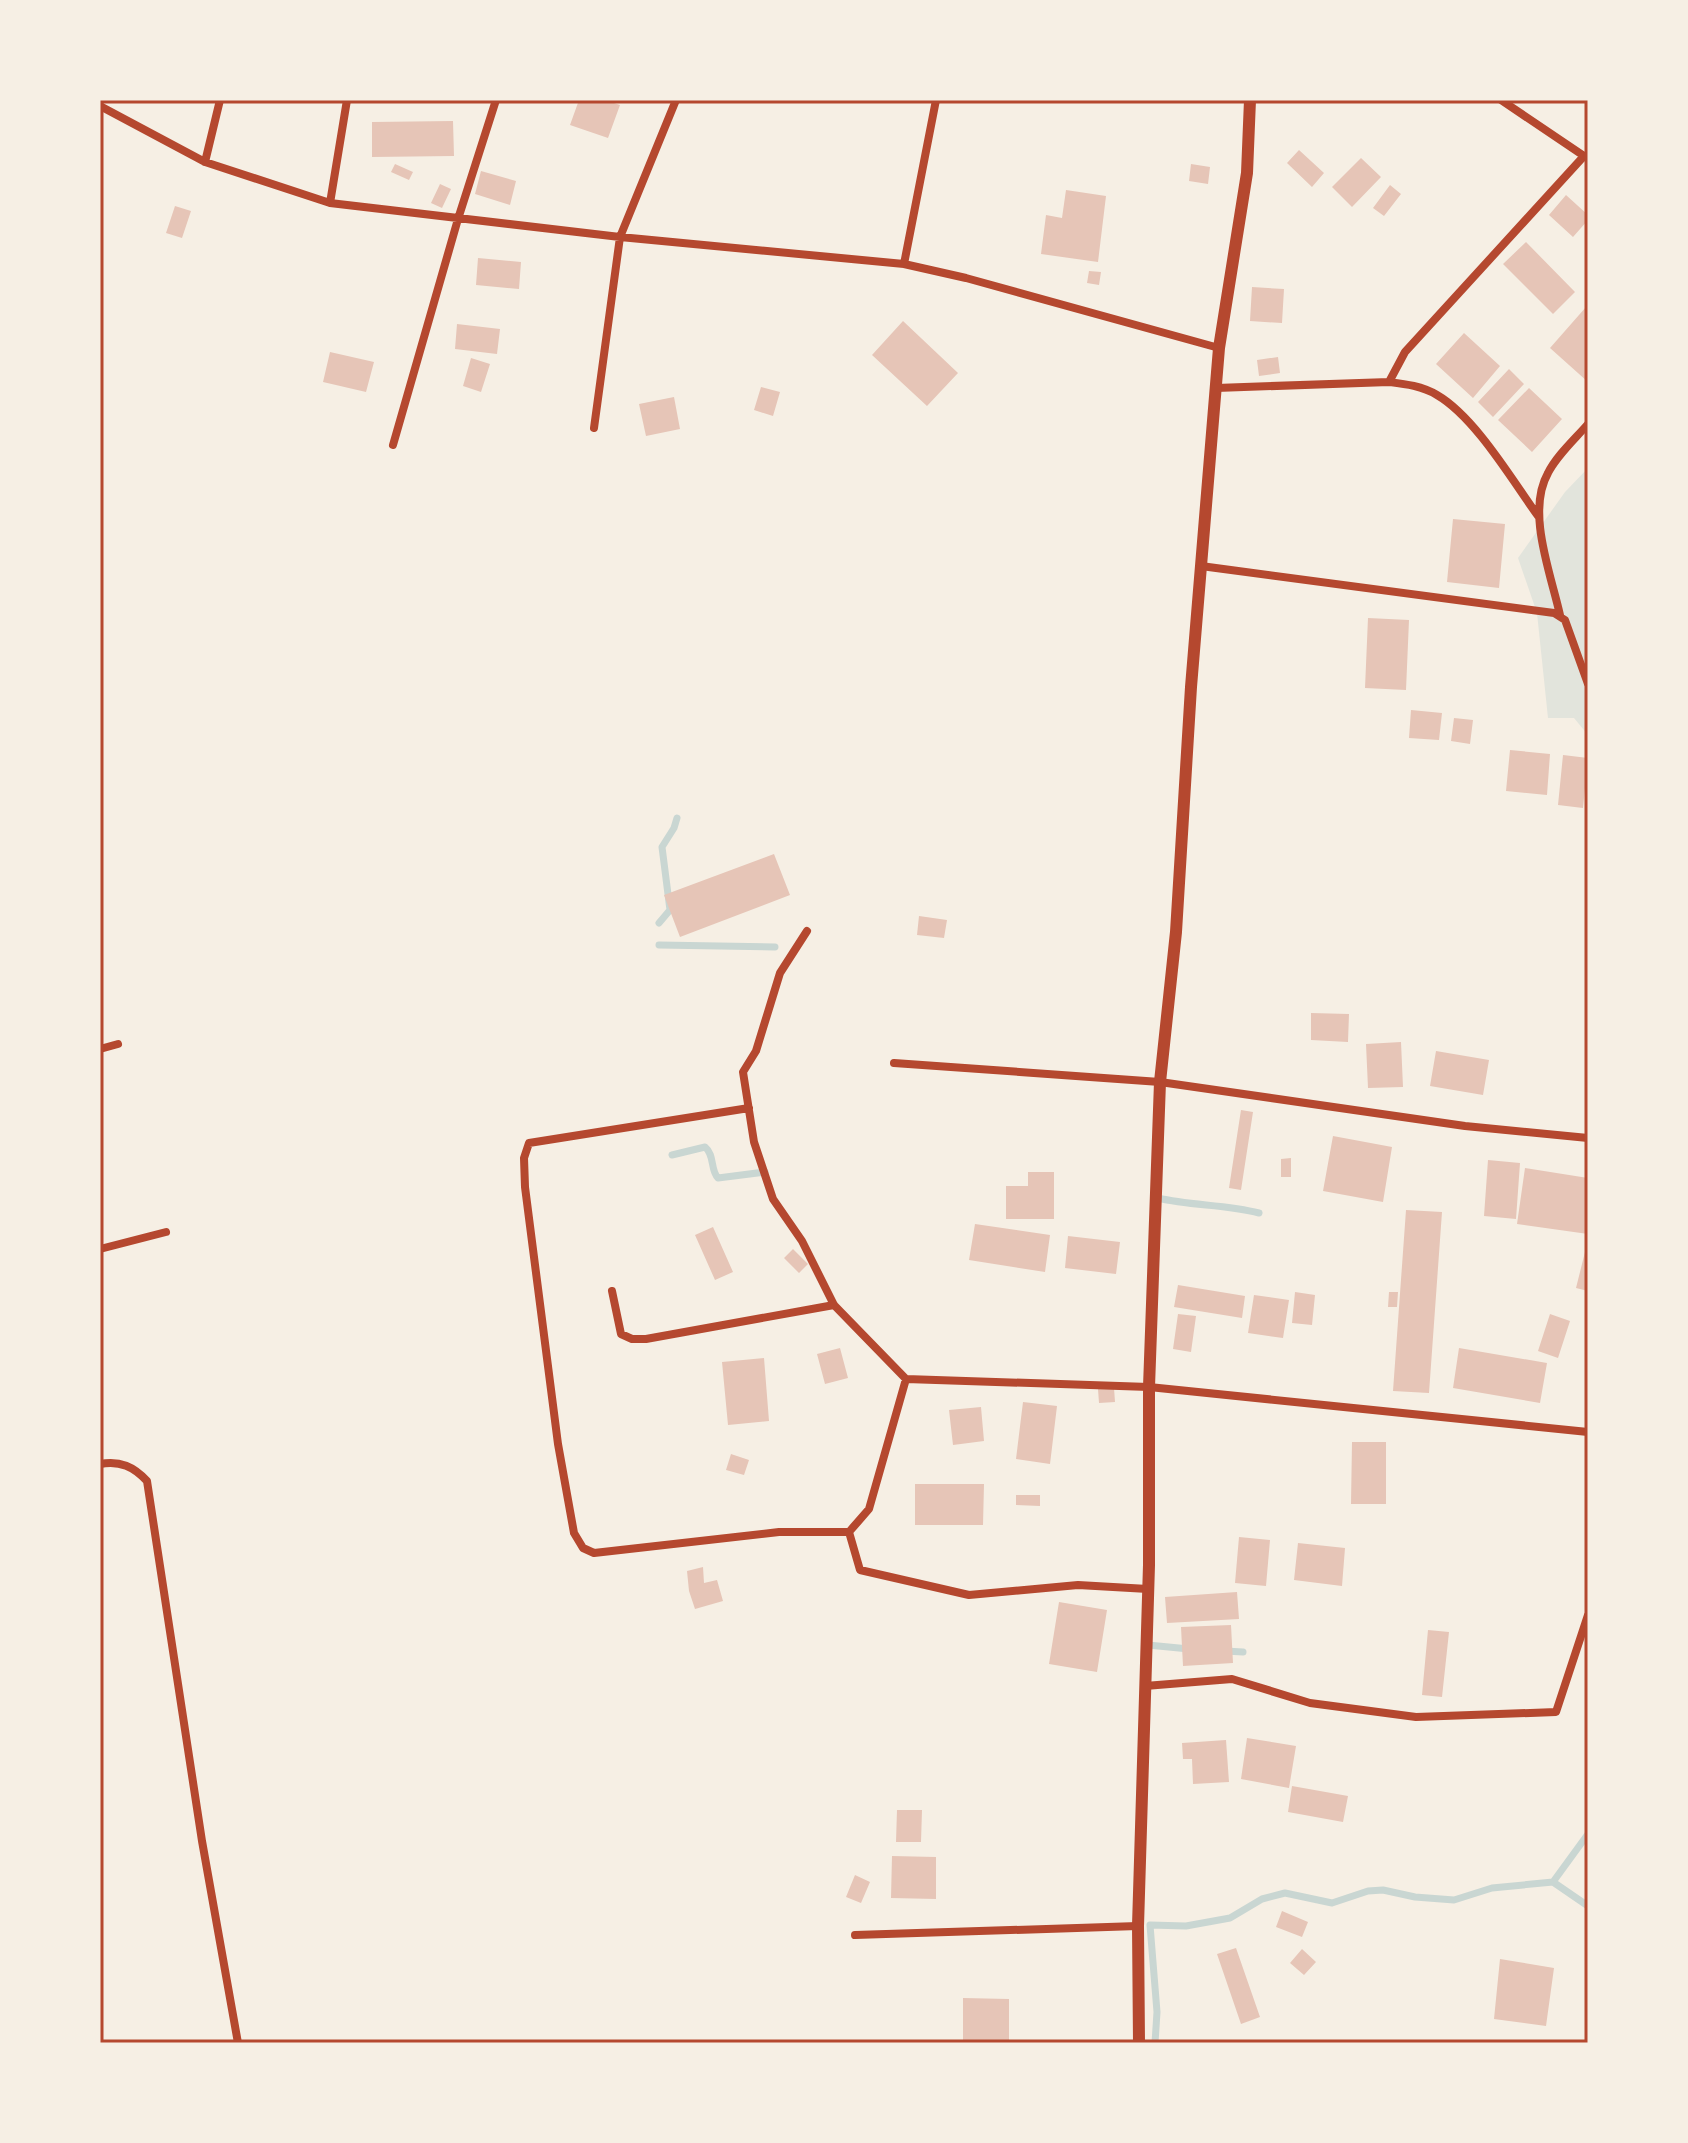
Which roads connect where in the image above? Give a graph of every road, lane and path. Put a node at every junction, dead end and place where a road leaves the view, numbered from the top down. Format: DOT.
graph roads {
  1 [pos="220,100"];
  2 [pos="347,100"];
  3 [pos="496,100"];
  4 [pos="676,100"];
  5 [pos="936,100"];
  6 [pos="1250,100"];
  7 [pos="1501,100"];
  8 [pos="100,106"];
  9 [pos="1586,157"];
  10 [pos="205,162"];
  11 [pos="330,203"];
  12 [pos="458,219"];
  13 [pos="620,237"];
  14 [pos="904,264"];
  15 [pos="1219,348"];
  16 [pos="1389,382"];
  17 [pos="1216,388"];
  18 [pos="1588,424"];
  19 [pos="594,428"];
  20 [pos="393,445"];
  21 [pos="1538,516"];
  22 [pos="1201,566"];
  23 [pos="1560,615"];
  24 [pos="1588,684"];
  25 [pos="807,931"];
  26 [pos="118,1044"];
  27 [pos="100,1049"];
  28 [pos="894,1063"];
  29 [pos="1160,1082"];
  30 [pos="749,1108"];
  31 [pos="1588,1138"];
  32 [pos="166,1232"];
  33 [pos="100,1249"];
  34 [pos="612,1291"];
  35 [pos="834,1305"];
  36 [pos="906,1379"];
  37 [pos="1149,1387"];
  38 [pos="1588,1432"];
  39 [pos="100,1464"];
  40 [pos="849,1532"];
  41 [pos="1148,1589"];
  42 [pos="1588,1615"];
  43 [pos="1585,1634"];
  44 [pos="1145,1686"];
  45 [pos="1138,1926"];
  46 [pos="855,1935"];
  47 [pos="238,2043"];
  48 [pos="1139,2043"];
  1 -- 10 [label="street"];
  2 -- 11 [label="street"];
  3 -- 12 [label="street"];
  4 -- 13 [label="street"];
  5 -- 14 [label="street"];
  6 -- 15 [label="street"];
  7 -- 9 [label="street"];
  8 -- 10 [label="street"];
  9 -- 16 [label="street"];
  10 -- 11 [label="street"];
  11 -- 12 [label="street"];
  12 -- 13 [label="street"];
  12 -- 20 [label="street"];
  13 -- 14 [label="street"];
  13 -- 19 [label="street"];
  14 -- 15 [label="street"];
  15 -- 17 [label="street"];
  16 -- 17 [label="street"];
  16 -- 21 [label="street"];
  17 -- 22 [label="street"];
  18 -- 21 [label="street"];
  21 -- 23 [label="street"];
  22 -- 23 [label="street"];
  22 -- 29 [label="street"];
  23 -- 24 [label="street"];
  25 -- 30 [label="street"];
  26 -- 27 [label="street"];
  28 -- 29 [label="street"];
  29 -- 31 [label="street"];
  29 -- 37 [label="street"];
  30 -- 35 [label="street"];
  30 -- 40 [label="street"];
  32 -- 33 [label="street"];
  34 -- 35 [label="street"];
  35 -- 36 [label="street"];
  36 -- 37 [label="street"];
  36 -- 40 [label="street"];
  37 -- 38 [label="street"];
  37 -- 41 [label="street"];
  39 -- 47 [label="street"];
  40 -- 41 [label="street"];
  41 -- 44 [label="street"];
  42 -- 43 [label="street"];
  43 -- 44 [label="street"];
  44 -- 45 [label="street"];
  45 -- 46 [label="street"];
  45 -- 48 [label="street"];
}
